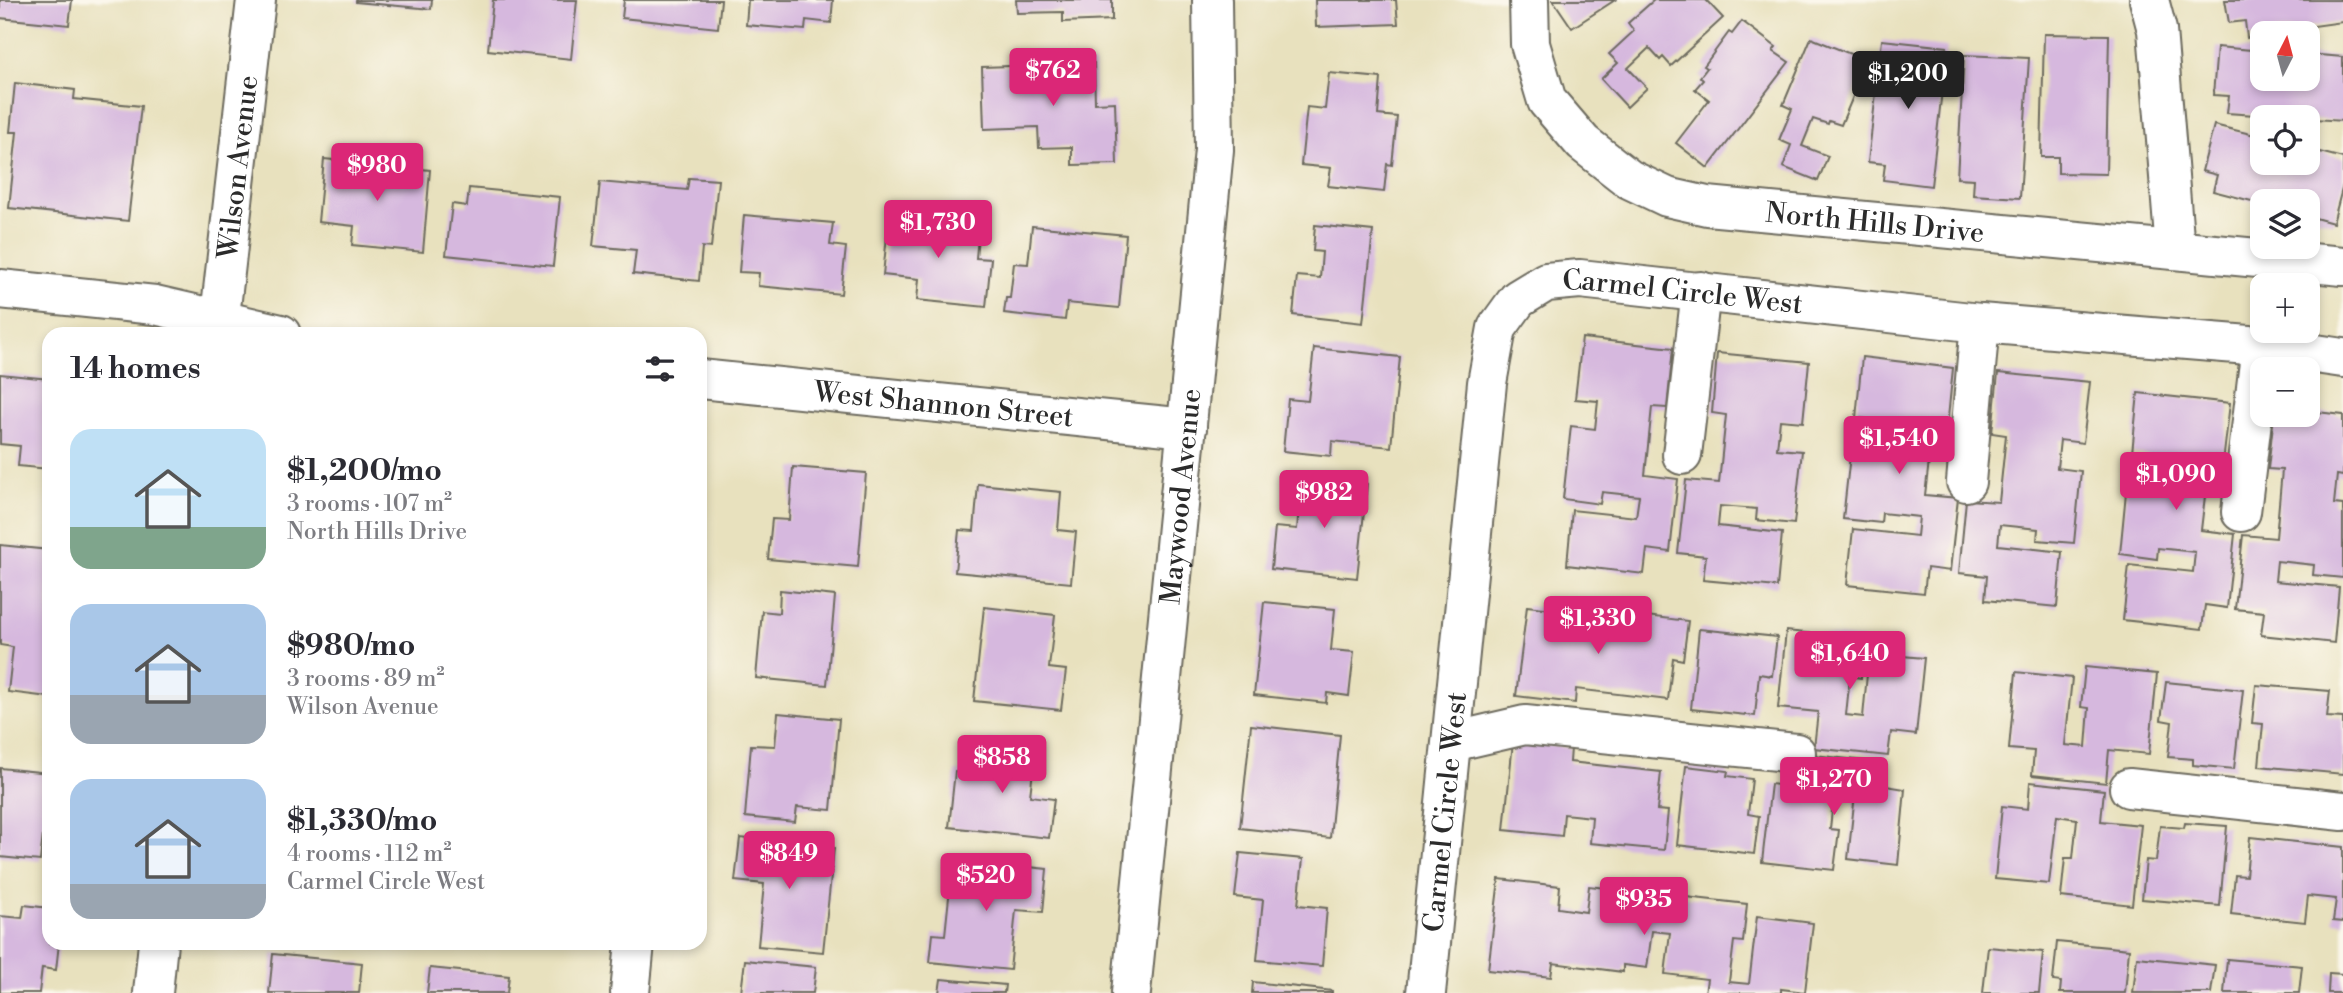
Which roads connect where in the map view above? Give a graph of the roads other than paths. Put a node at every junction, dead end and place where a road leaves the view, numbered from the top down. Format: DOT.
graph roads {
  1 [pos="256,0"];
  2 [pos="1212,0"];
  3 [pos="1529,0"];
  4 [pos="2149,0"];
  5 [pos="2175,250"];
  6 [pos="2343,265"];
  7 [pos="0,289"];
  8 [pos="1701,291"];
  9 [pos="1980,323"];
  10 [pos="219,327"];
  11 [pos="2261,346"];
  12 [pos="2343,358"];
  13 [pos="707,380"];
  14 [pos="1187,428"];
  15 [pos="1682,455"];
  16 [pos="1966,482"];
  17 [pos="2241,512"];
  18 [pos="1452,742"];
  19 [pos="1796,753"];
  20 [pos="2129,788"];
  21 [pos="2343,811"];
  22 [pos="157,950"];
  23 [pos="634,950"];
  24 [pos="153,993"];
  25 [pos="630,993"];
  26 [pos="1131,993"];
  27 [pos="1426,993"];
  1 -- 10 [label="street, Wilson Avenue"];
  2 -- 14 [label="street, Maywood Avenue"];
  3 -- 5 [label="street, North Hills Drive"];
  4 -- 5 [label="street"];
  5 -- 6 [label="street, North Hills Drive"];
  7 -- 10 [label="street"];
  8 -- 9 [label="street, Carmel Circle West"];
  8 -- 15 [label="street"];
  8 -- 18 [label="street, Carmel Circle West"];
  9 -- 11 [label="street, Carmel Circle West"];
  9 -- 16 [label="street"];
  11 -- 12 [label="street, Carmel Circle West"];
  11 -- 17 [label="street"];
  13 -- 14 [label="street, West Shannon Street"];
  14 -- 26 [label="street, Maywood Avenue"];
  18 -- 19 [label="street"];
  18 -- 27 [label="street, Carmel Circle West"];
  20 -- 21 [label="street"];
  22 -- 24 [label="street"];
  23 -- 25 [label="street"];
}
